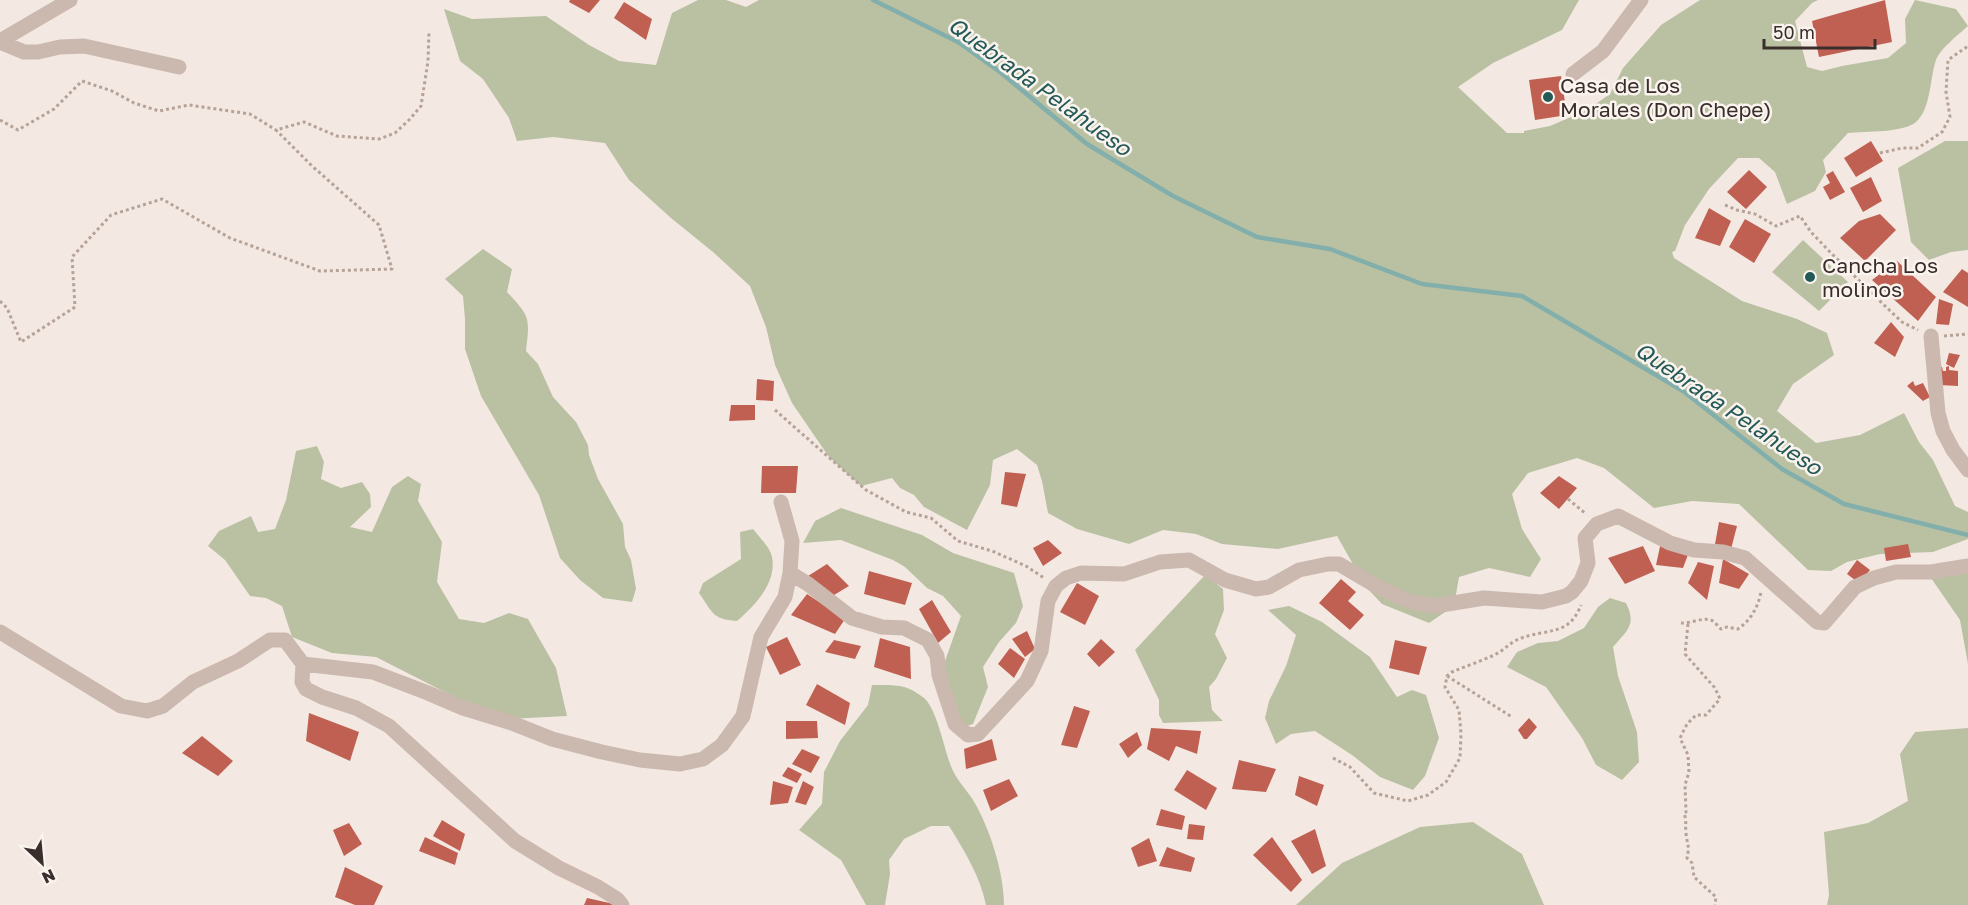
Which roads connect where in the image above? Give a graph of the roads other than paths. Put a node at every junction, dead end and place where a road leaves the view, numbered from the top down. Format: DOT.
graph roads {
  1 [pos="70,0"];
  2 [pos="1641,0"];
  3 [pos="0,41"];
  4 [pos="179,67"];
  5 [pos="1573,74"];
  6 [pos="1931,336"];
  7 [pos="1968,470"];
  8 [pos="781,502"];
  9 [pos="1968,566"];
  10 [pos="790,573"];
  11 [pos="0,632"];
  12 [pos="303,664"];
  13 [pos="622,905"];
  1 -- 3 [label="street"];
  2 -- 5 [label="street"];
  3 -- 4 [label="street"];
  6 -- 7 [label="street"];
  8 -- 10 [label="street"];
  9 -- 10 [label="street"];
  10 -- 12 [label="street"];
  11 -- 12 [label="street"];
  12 -- 13 [label="street"];
}
